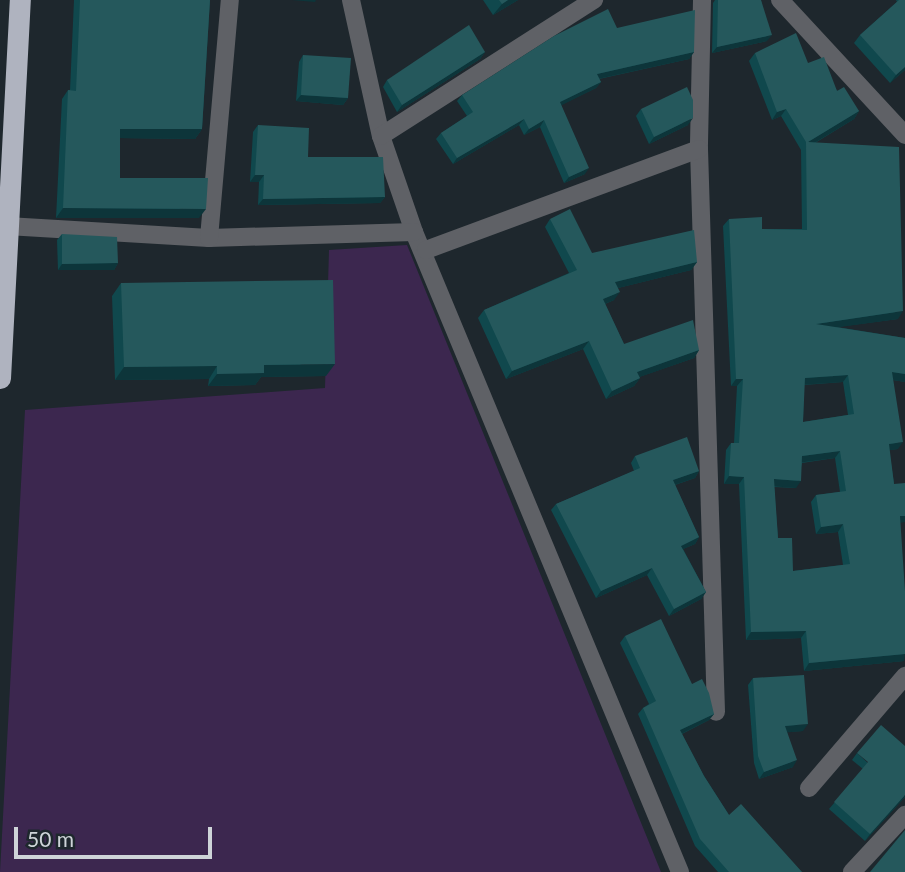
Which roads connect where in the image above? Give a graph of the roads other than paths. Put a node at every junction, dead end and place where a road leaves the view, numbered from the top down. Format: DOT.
graph roads {
  1 [pos="20,0"];
  2 [pos="230,0"];
  3 [pos="351,0"];
  4 [pos="594,0"];
  5 [pos="702,0"];
  6 [pos="780,0"];
  7 [pos="905,135"];
  8 [pos="382,136"];
  9 [pos="699,149"];
  10 [pos="6,226"];
  11 [pos="414,232"];
  12 [pos="209,238"];
  13 [pos="426,250"];
  14 [pos="0,377"];
  15 [pos="905,676"];
  16 [pos="716,712"];
  17 [pos="809,788"];
  18 [pos="905,815"];
  19 [pos="680,872"];
  20 [pos="852,872"];
  1 -- 10 [label="highway"];
  2 -- 12 [label="street"];
  3 -- 8 [label="street"];
  4 -- 8 [label="street"];
  5 -- 9 [label="street"];
  6 -- 7 [label="street"];
  8 -- 11 [label="street"];
  9 -- 13 [label="street"];
  9 -- 16 [label="street"];
  10 -- 12 [label="street"];
  10 -- 14 [label="highway"];
  11 -- 12 [label="street"];
  11 -- 13 [label="street"];
  13 -- 19 [label="street"];
  15 -- 17 [label="street"];
  18 -- 20 [label="street"];
}
